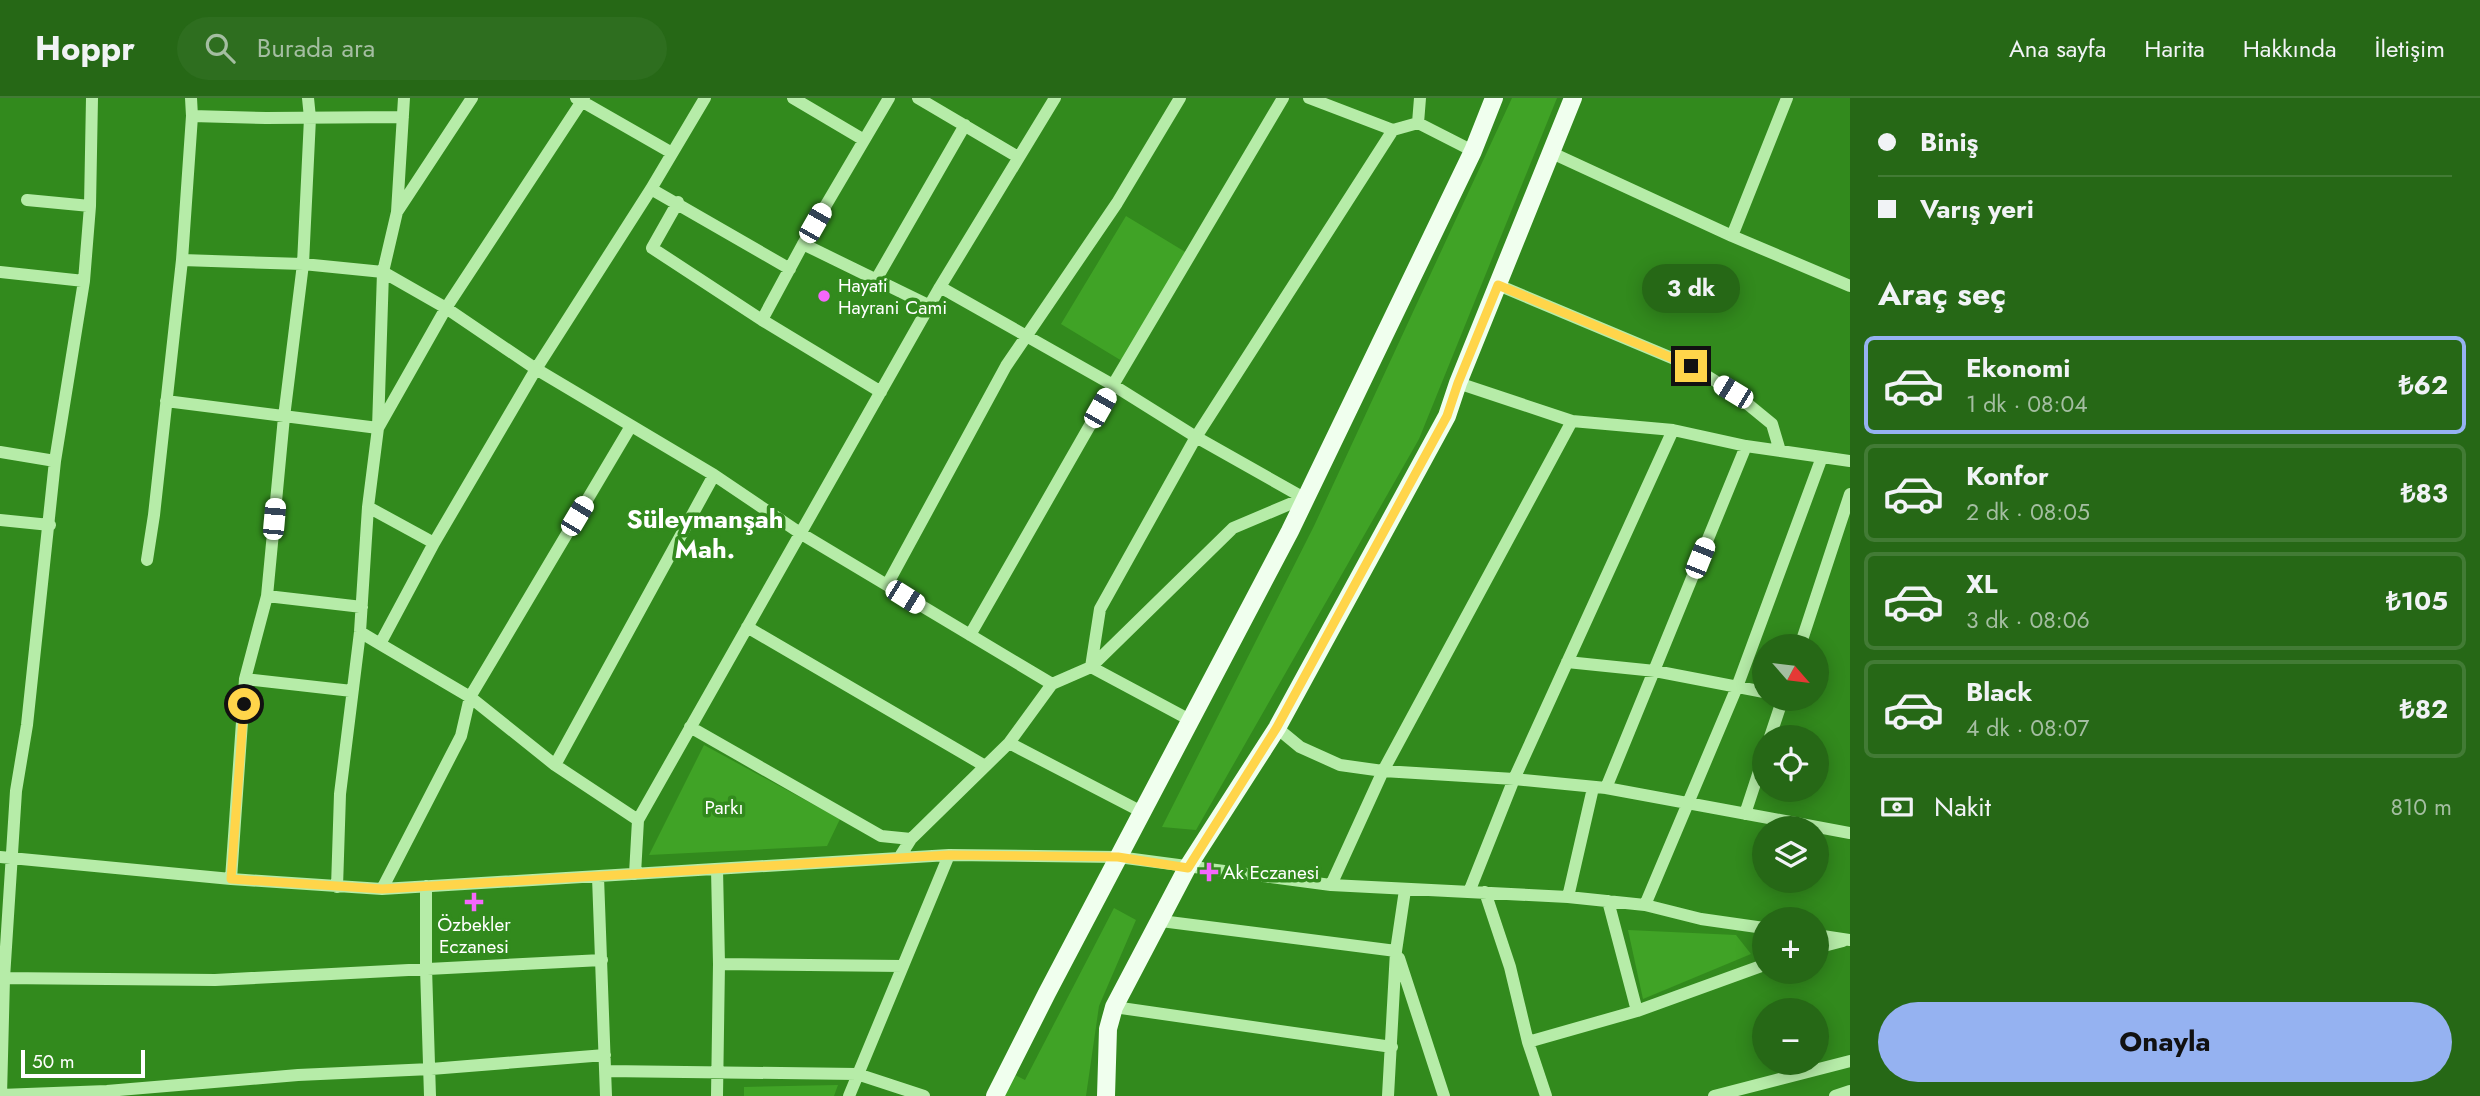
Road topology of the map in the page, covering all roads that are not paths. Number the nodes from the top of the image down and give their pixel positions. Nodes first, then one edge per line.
1 (92, 98) edge
2 (191, 98) edge
3 (308, 98) edge
4 (404, 98) edge
5 (472, 98) edge
6 (705, 98) edge
7 (793, 98) edge
8 (889, 98) edge
9 (918, 98) edge
10 (1055, 98) edge
11 (1180, 98) edge
12 (1283, 98) edge
13 (1309, 98) edge
14 (1420, 98) edge
15 (1494, 98) edge
16 (1573, 98) edge
17 (1787, 98) edge
18 (581, 99) edge
19 (192, 116) junction
20 (403, 117) junction
21 (310, 118) junction
22 (1418, 122) junction
23 (965, 125) junction
24 (1393, 130) junction
25 (864, 140) junction
26 (1473, 151) junction
27 (671, 153) junction
28 (1552, 153) junction
29 (1018, 157) junction
30 (651, 189) junction
31 (27, 200) dead end
32 (678, 202) junction
33 (90, 206) junction
34 (397, 212) junction
35 (1732, 236) junction
36 (803, 244) junction
37 (182, 260) junction
38 (303, 264) junction
39 (790, 269) junction
40 (0, 272) edge
41 (383, 272) junction
42 (877, 278) junction
43 (85, 281) junction
44 (1498, 285) junction
45 (1850, 286) edge
46 (940, 287) junction
47 (930, 306) junction
48 (446, 308) junction
49 (761, 320) junction
50 (1026, 337) junction
51 (537, 369) junction
52 (1458, 383) junction
53 (1113, 385) junction
54 (881, 392) junction
55 (166, 401) junction
56 (284, 417) junction
57 (1572, 421) junction
58 (631, 426) junction
59 (378, 428) junction
60 (1673, 430) junction
61 (1196, 438) junction
62 (1746, 446) junction
63 (1780, 451) junction
64 (0, 452) edge
65 (1822, 457) junction
66 (55, 461) junction
67 (1850, 461) edge
68 (713, 475) junction
69 (1850, 494) edge
70 (1304, 498) junction
71 (368, 506) junction
72 (0, 520) edge
73 (50, 525) junction
74 (800, 533) junction
75 (434, 543) junction
76 (147, 560) dead end
77 (887, 585) junction
78 (267, 596) junction
79 (362, 607) junction
80 (747, 627) junction
81 (360, 632) junction
82 (1804, 634) edge
83 (970, 635) junction
84 (380, 644) junction
85 (1567, 662) junction
86 (1091, 667) junction
87 (1655, 671) junction
88 (245, 679) junction
89 (1052, 684) junction
90 (1737, 687) junction
91 (1752, 690) edge
92 (352, 691) junction
93 (470, 697) junction
94 (1190, 720) junction
95 (690, 727) junction
96 (1277, 727) junction
97 (1009, 743) junction
98 (555, 765) junction
99 (985, 766) junction
100 (1383, 771) junction
101 (1514, 779) junction
102 (1599, 788) junction
103 (1752, 793) edge
104 (1687, 803) junction
105 (1142, 812) junction
106 (1745, 814) junction
107 (638, 820) junction
108 (1849, 831) edge
109 (911, 839) junction
110 (949, 855) junction
111 (5, 857) edge
112 (1118, 857) junction
113 (899, 858) junction
114 (1188, 868) junction
115 (717, 869) junction
116 (635, 874) junction
117 (598, 877) junction
118 (231, 879) junction
119 (426, 886) junction
120 (1331, 886) junction
121 (337, 887) junction
122 (382, 889) junction
123 (1405, 890) junction
124 (1469, 892) junction
125 (1485, 892) junction
126 (1568, 897) junction
127 (1608, 901) junction
128 (1645, 905) junction
129 (1161, 921) junction
130 (1752, 926) edge
131 (1829, 937) edge
132 (1849, 940) edge
133 (1829, 945) edge
134 (1396, 951) junction
135 (602, 960) junction
136 (719, 964) junction
137 (903, 966) junction
138 (426, 968) junction
139 (1752, 969) edge
140 (2, 978) edge
141 (1114, 1007) junction
142 (1637, 1010) junction
143 (1528, 1042) junction
144 (1392, 1047) junction
145 (606, 1055) junction
146 (1850, 1061) edge
147 (430, 1069) junction
148 (606, 1071) junction
149 (717, 1072) junction
150 (857, 1074) junction
151 (1850, 1091) edge
152 (0, 1095) edge
153 (430, 1096) edge
154 (606, 1096) edge
155 (717, 1096) edge
156 (849, 1096) edge
157 (924, 1096) edge
158 (995, 1096) edge
159 (1106, 1096) edge
160 (1388, 1096) edge
161 (1444, 1096) edge
162 (1546, 1096) edge
163 (1714, 1096) edge
164 (1835, 1096) edge

1 - 33 street
2 - 19 street
3 - 21 street
4 - 20 street
5 - 34 street
6 - 27 street
7 - 25 street
8 - 25 street
9 - 23 street
10 - 29 street
11 - 50 street
12 - 53 street
13 - 24 street
14 - 22 street
15 - 26 main road
16 - 28 main road
17 - 35 street
18 - 27 street
18 - 48 street
19 - 21 street
19 - 37 street
20 - 21 street
20 - 34 street
21 - 38 street
22 - 24 street
22 - 26 street
23 - 29 street
23 - 42 street
24 - 61 street
25 - 36 street
26 - 70 main road
27 - 30 street
28 - 35 street
28 - 44 main road
29 - 46 street
30 - 32 street
30 - 51 street
31 - 33 street
32 - 39 street
32 - 49 street
33 - 43 street
34 - 41 street
35 - 45 street
36 - 39 street
36 - 42 street
37 - 38 street
37 - 55 street
38 - 41 street
38 - 56 street
39 - 49 street
40 - 43 street
41 - 48 street
41 - 59 street
42 - 47 street
43 - 66 street
44 - 52 main road
44 - 63 street
46 - 47 street
46 - 50 street
47 - 54 street
48 - 51 street
48 - 59 street
49 - 54 street
50 - 53 street
50 - 77 street
51 - 58 street
51 - 75 street
52 - 57 street
52 - 96 main road
53 - 61 street
53 - 83 street
54 - 74 street
55 - 56 street
55 - 76 street
56 - 59 street
56 - 78 street
57 - 60 street
57 - 100 street
58 - 68 street
58 - 93 street
59 - 71 street
60 - 62 street
60 - 85 street
61 - 70 street
61 - 86 street
62 - 63 street
62 - 87 street
63 - 65 street
64 - 66 street
65 - 67 street
65 - 90 street
66 - 73 street
68 - 74 street
68 - 98 street
69 - 82 street
70 - 86 street
70 - 94 main road
71 - 75 street
71 - 79 street
72 - 73 street
73 - 111 street
74 - 77 street
74 - 80 street
75 - 84 street
77 - 83 street
78 - 79 street
78 - 88 street
79 - 81 street
80 - 95 street
80 - 99 street
81 - 84 street
81 - 92 street
83 - 89 street
84 - 93 street
85 - 87 street
85 - 101 street
86 - 89 street
86 - 94 street
87 - 90 street
87 - 102 street
88 - 92 street
88 - 118 street
89 - 97 street
90 - 91 street
90 - 104 street
92 - 121 street
93 - 98 street
93 - 122 street
94 - 105 main road
95 - 107 street
95 - 109 street
96 - 100 street
96 - 114 main road
97 - 99 street
97 - 105 street
98 - 107 street
99 - 109 street
100 - 101 street
100 - 120 street
101 - 102 street
101 - 124 street
102 - 104 street
102 - 126 street
103 - 106 street
104 - 106 street
104 - 128 street
105 - 112 main road
106 - 108 street
107 - 116 street
109 - 113 street
110 - 112 street
110 - 113 street
110 - 137 street
111 - 118 street
111 - 140 street
112 - 114 street
112 - 158 main road
113 - 115 street
114 - 120 street
114 - 129 main road
115 - 116 street
115 - 136 street
116 - 117 street
117 - 119 street
117 - 135 street
118 - 121 street
119 - 122 street
119 - 138 street
120 - 123 street
121 - 122 street
123 - 124 street
123 - 134 street
124 - 125 street
125 - 126 street
125 - 143 street
126 - 127 street
127 - 128 street
127 - 142 street
128 - 130 street
129 - 134 street
129 - 141 main road
131 - 132 street
132 - 133 street
134 - 144 street
134 - 161 street
135 - 138 street
135 - 145 street
136 - 137 street
136 - 149 street
137 - 150 street
138 - 140 street
138 - 147 street
139 - 142 street
140 - 152 street
141 - 144 street
141 - 159 main road
142 - 143 street
143 - 162 street
144 - 160 street
145 - 147 street
145 - 148 street
146 - 163 street
147 - 152 street
147 - 153 street
148 - 149 street
148 - 154 street
149 - 150 street
149 - 155 street
150 - 156 street
150 - 157 street
151 - 164 street

